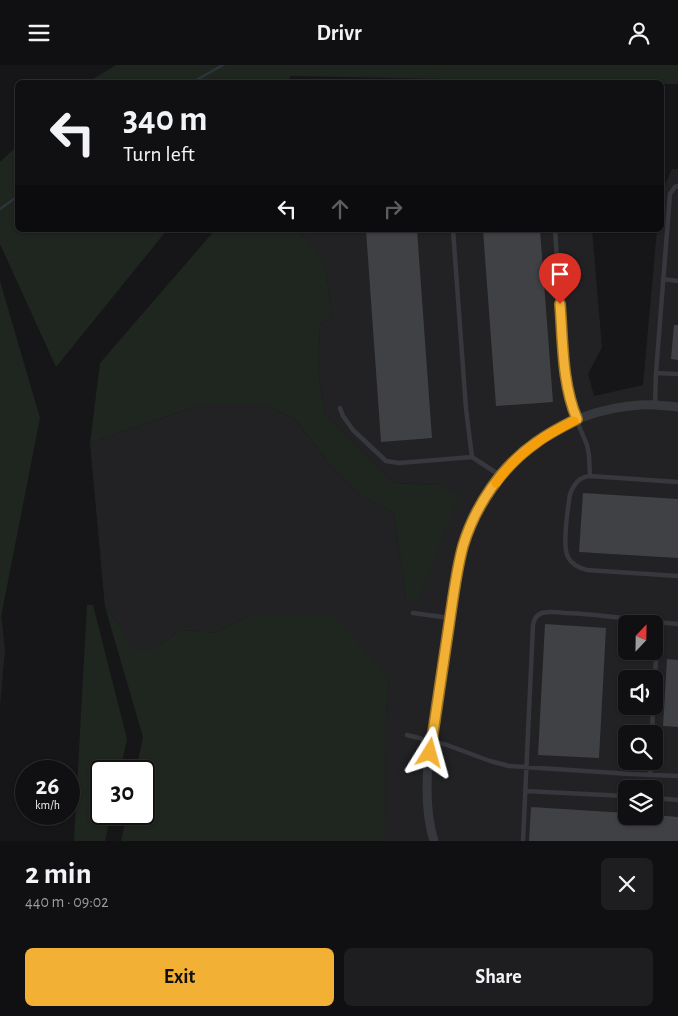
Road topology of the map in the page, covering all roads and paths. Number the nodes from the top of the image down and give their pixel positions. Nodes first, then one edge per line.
1 (678, 186) edge
2 (453, 232) edge
3 (555, 232) edge
4 (663, 279) junction
5 (678, 281) edge
6 (656, 373) junction
7 (678, 375) edge
8 (655, 405) junction
9 (678, 407) edge
10 (340, 408) dead end
11 (577, 419) junction
12 (472, 457) junction
13 (501, 476) junction
14 (590, 476) junction
15 (678, 482) edge
16 (678, 576) edge
17 (413, 613) dead end
18 (618, 617) edge
19 (450, 619) junction
20 (663, 622) edge
21 (678, 624) edge
22 (406, 735) dead end
23 (432, 741) junction
24 (526, 768) junction
25 (650, 770) edge
26 (650, 775) junction
27 (678, 776) edge
28 (525, 791) junction
29 (618, 797) edge
30 (663, 799) edge
31 (678, 800) edge
32 (434, 841) edge
33 (523, 841) edge

1 - 4 lane
2 - 12 lane
3 - 11 lane
4 - 5 lane
4 - 6 lane
6 - 7 lane
6 - 8 lane
8 - 9 street
8 - 11 street
10 - 12 lane
11 - 13 street
11 - 14 lane
12 - 13 lane
13 - 19 street
14 - 15 lane
14 - 16 lane
17 - 19 lane
18 - 24 lane
19 - 23 street
20 - 21 lane
22 - 23 lane
23 - 24 lane
23 - 32 street
24 - 26 lane
24 - 28 lane
25 - 26 lane
26 - 27 lane
28 - 29 lane
28 - 33 lane
30 - 31 lane

